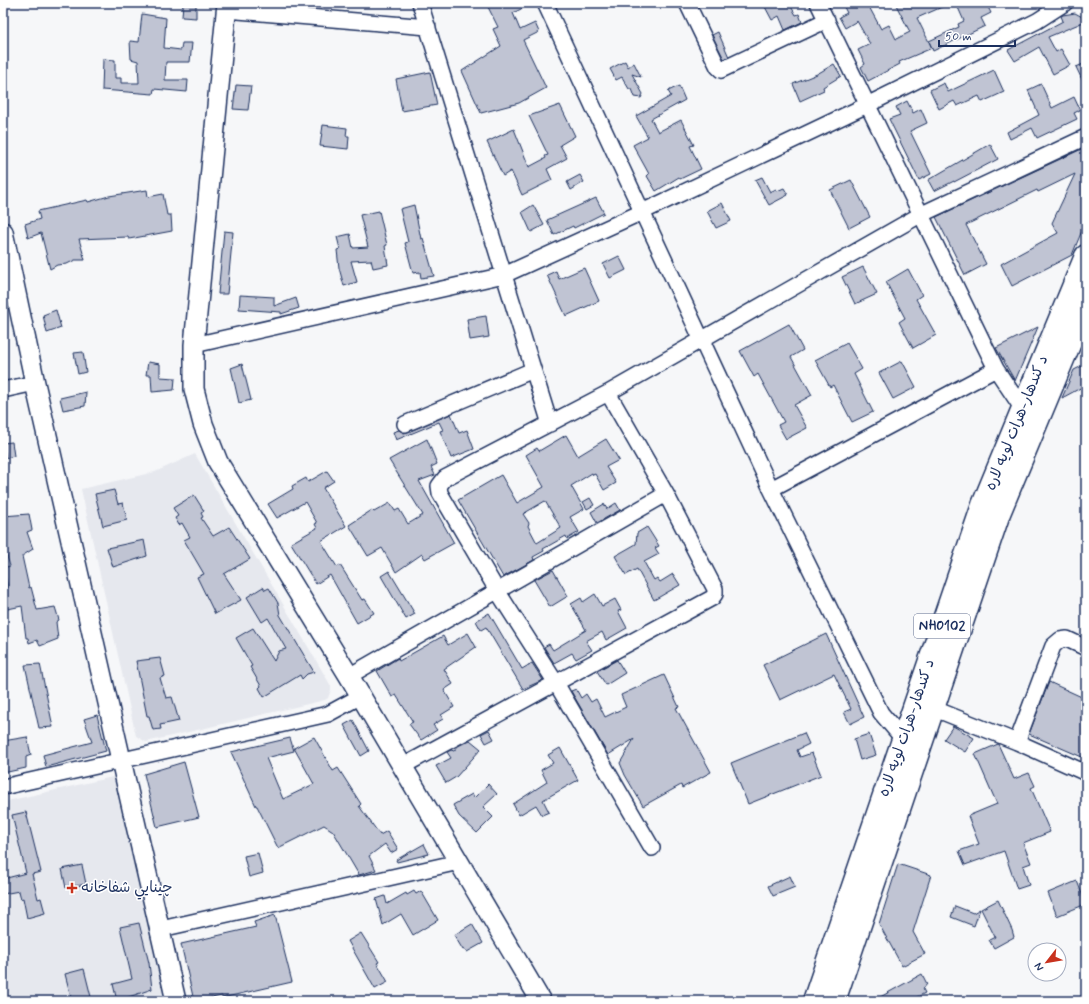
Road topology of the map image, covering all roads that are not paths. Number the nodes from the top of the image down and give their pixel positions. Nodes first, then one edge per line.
1 (420, 3) edge
2 (545, 3) edge
3 (687, 3) edge
4 (818, 3) edge
5 (1065, 3) edge
6 (226, 7) edge
7 (827, 20) junction
8 (428, 27) junction
9 (867, 105) junction
10 (1086, 137) edge
11 (642, 212) junction
12 (920, 215) junction
13 (3, 232) edge
14 (1086, 256) edge
15 (504, 275) junction
16 (1086, 304) edge
17 (701, 339) junction
18 (194, 346) junction
19 (996, 369) junction
20 (533, 370) junction
21 (36, 383) junction
22 (3, 390) edge
23 (608, 393) junction
24 (1030, 413) junction
25 (405, 424) dead end
26 (550, 424) junction
27 (771, 490) junction
28 (666, 494) junction
29 (498, 592) junction
30 (1086, 648) edge
31 (349, 676) junction
32 (556, 683) junction
33 (361, 696) junction
34 (924, 705) junction
35 (1017, 742) junction
36 (911, 744) junction
37 (123, 760) junction
38 (403, 766) junction
39 (1086, 773) edge
40 (3, 787) edge
41 (652, 848) dead end
42 (459, 862) junction
43 (161, 929) junction
44 (176, 1001) edge
45 (541, 1001) edge
46 (814, 1001) edge
47 (834, 1001) edge

1 - 8 street
2 - 11 street
3 - 7 street
4 - 7 street
5 - 9 street
6 - 8 street
6 - 18 main road
7 - 9 street
8 - 15 street
9 - 11 street
9 - 12 street
10 - 12 street
11 - 15 street
11 - 17 street
12 - 17 street
12 - 19 street
13 - 21 main road
14 - 24 highway, د کندهار-هرات لويه لاره / NH0102
15 - 18 street
15 - 20 street
16 - 24 highway, د کندهار-هرات لويه لاره / NH0102
17 - 23 street
17 - 27 street
18 - 31 main road
19 - 24 street
19 - 27 street
20 - 25 street
20 - 26 street
21 - 22 street
21 - 37 main road
23 - 26 street
23 - 28 street
24 - 34 highway, د کندهار-هرات لويه لاره / NH0102
26 - 29 street
27 - 36 street
28 - 29 street
28 - 32 street
29 - 31 street
29 - 32 street
30 - 35 street
31 - 33 main road
32 - 38 street
32 - 41 street
33 - 37 street
33 - 38 main road
34 - 35 street
34 - 36 highway, د کندهار-هرات لويه لاره / NH0102
35 - 39 street
36 - 46 highway, د کندهار-هرات لويه لاره / NH0102
36 - 47 highway, د کندهار-هرات لويه لاره / NH0102
37 - 40 street
37 - 43 main road
38 - 42 main road
42 - 43 street
42 - 45 main road
43 - 44 main road

